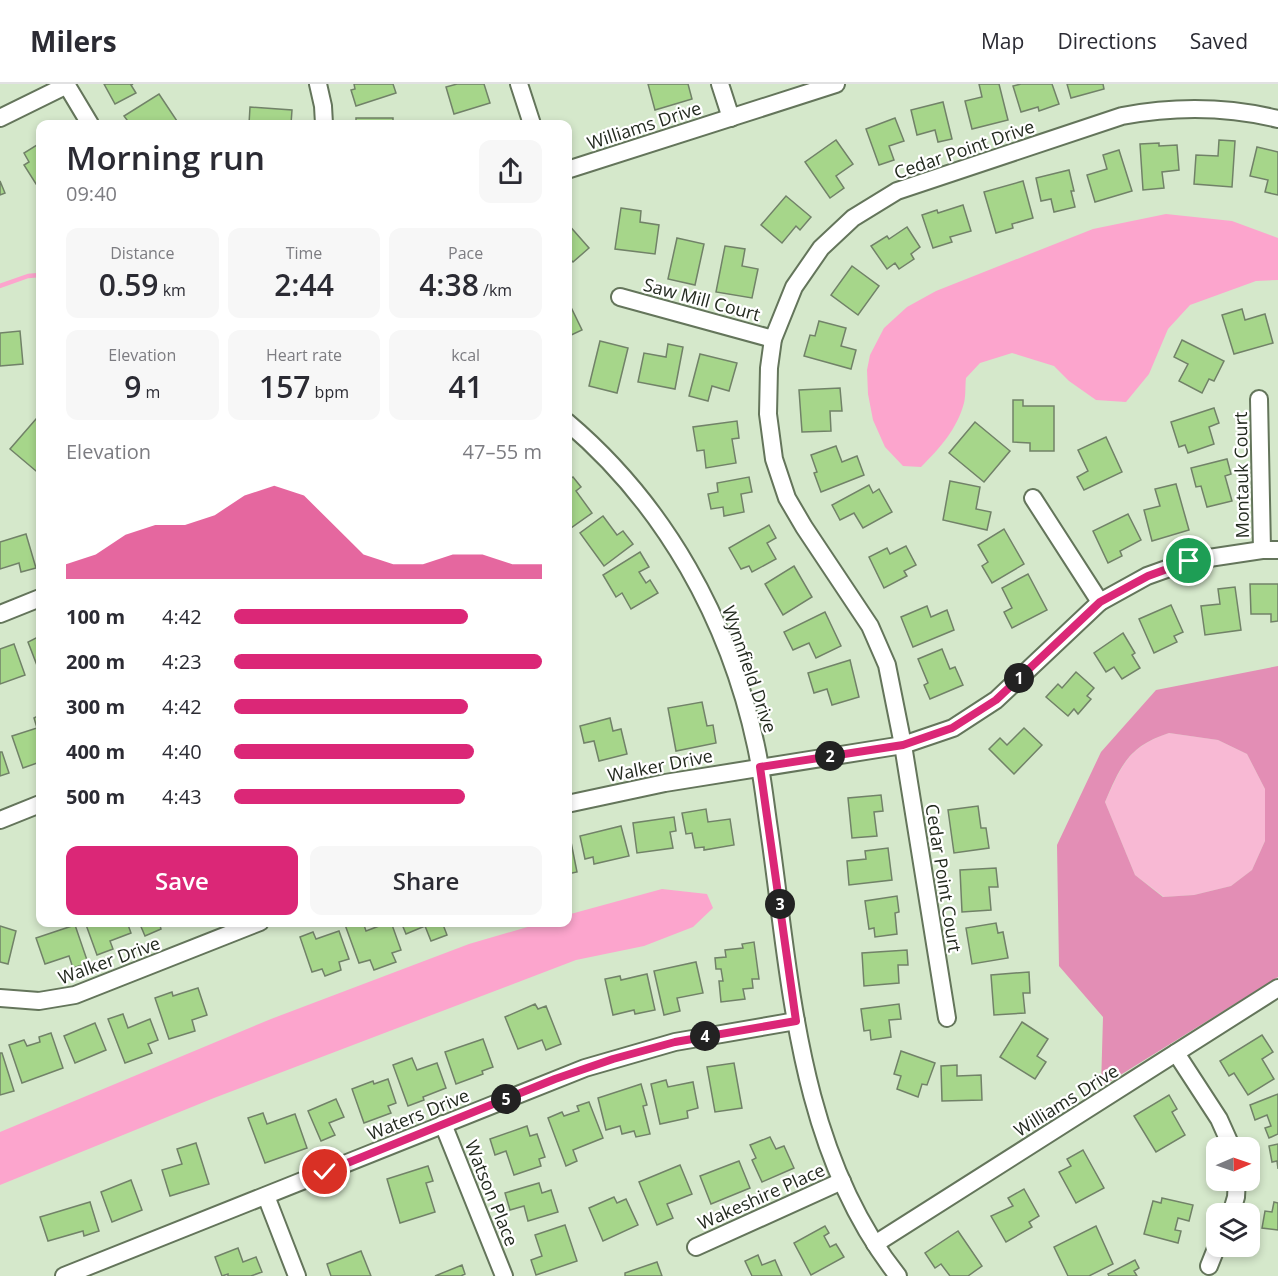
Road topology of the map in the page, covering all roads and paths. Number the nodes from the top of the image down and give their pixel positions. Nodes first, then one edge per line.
1 (318, 84) edge
2 (519, 84) edge
3 (720, 84) edge
4 (836, 84) edge
5 (67, 85) edge
6 (0, 118) edge
7 (730, 118) junction
8 (1278, 118) edge
9 (88, 120) edge
10 (324, 120) edge
11 (531, 120) edge
12 (572, 168) edge
13 (620, 297) dead end
14 (773, 339) junction
15 (1259, 399) dead end
16 (572, 427) edge
17 (1034, 498) dead end
18 (1270, 550) edge
19 (36, 600) edge
20 (1100, 602) junction
21 (0, 614) edge
22 (903, 745) junction
23 (760, 767) junction
24 (572, 800) edge
25 (36, 806) edge
26 (0, 820) edge
27 (247, 927) edge
28 (1278, 988) edge
29 (0, 998) edge
30 (947, 1018) dead end
31 (796, 1021) junction
32 (1176, 1053) junction
33 (443, 1124) junction
34 (1227, 1137) edge
35 (842, 1181) junction
36 (266, 1196) junction
37 (875, 1244) junction
38 (696, 1247) dead end
39 (1213, 1257) edge
40 (1209, 1266) dead end
41 (88, 1271) edge
42 (64, 1276) edge
43 (297, 1276) edge
44 (504, 1276) edge
45 (898, 1276) edge

1 - 10 street
2 - 11 street
3 - 7 street
4 - 7 street, Williams Drive
5 - 6 street
5 - 9 street
7 - 12 street, Williams Drive
8 - 14 street, Cedar Point Drive
13 - 14 street, Saw Mill Court
14 - 22 street, Cedar Point Drive
15 - 18 street, Montauk Court
16 - 23 street, Wynnfield Drive
17 - 20 street
18 - 20 street, Walker Drive
19 - 21 street
20 - 22 street, Walker Drive
22 - 23 street, Walker Drive
22 - 30 street, Cedar Point Court
23 - 24 street, Walker Drive
23 - 31 street, Wynnfield Drive
25 - 26 street
27 - 29 street, Walker Drive
28 - 32 street, Williams Drive
31 - 33 street, Waters Drive
31 - 35 street, Wynnfield Drive
32 - 34 street
32 - 37 street, Williams Drive
33 - 36 street, Waters Drive
33 - 44 street, Watson Place
35 - 37 street, Wynnfield Drive
35 - 38 street, Wakeshire Place
36 - 41 street, Waters Drive
36 - 43 street
37 - 45 street, Wynnfield Drive
39 - 40 street
41 - 42 street, Waters Drive

